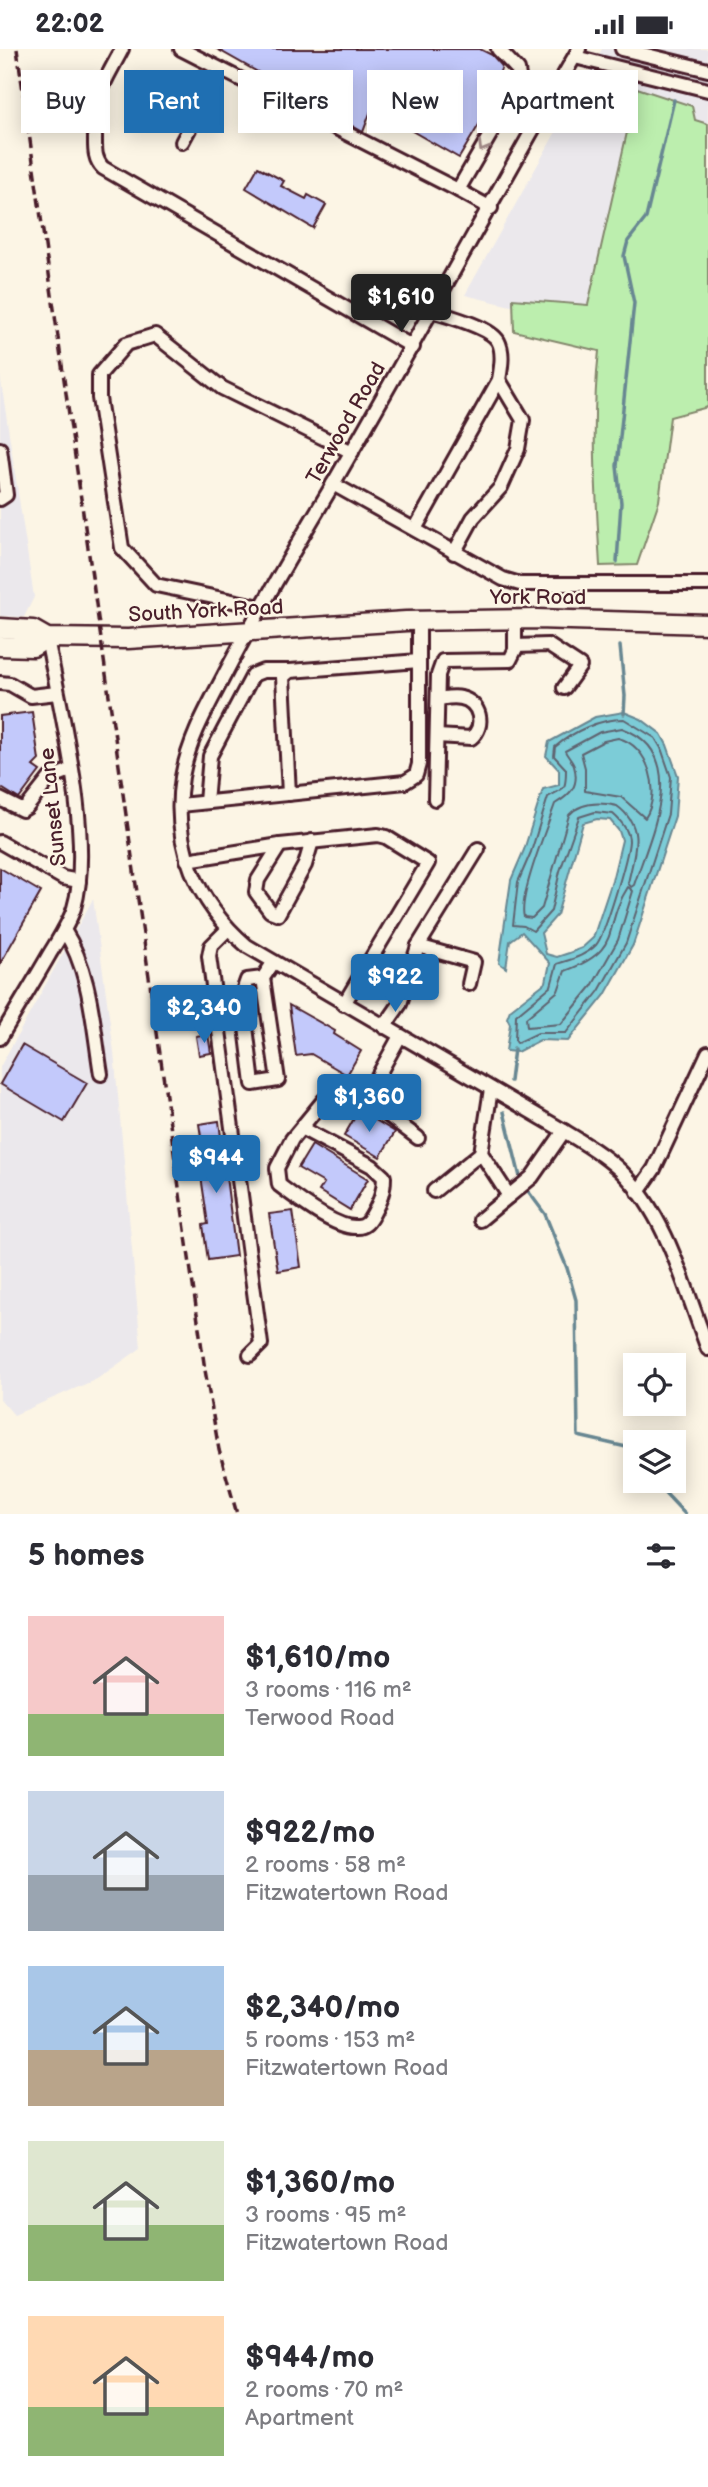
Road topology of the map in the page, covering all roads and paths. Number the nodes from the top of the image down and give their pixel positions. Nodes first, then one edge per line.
1 (121, 49) edge
2 (181, 49) edge
3 (497, 49) edge
4 (622, 49) edge
5 (577, 53) edge
6 (204, 54) edge
7 (708, 70) edge
8 (708, 90) edge
9 (187, 133) edge
10 (182, 142) dead end
11 (458, 190) junction
12 (491, 208) junction
13 (432, 310) junction
14 (413, 347) junction
15 (499, 380) junction
16 (0, 449) edge
17 (352, 452) junction
18 (333, 484) junction
19 (0, 499) edge
20 (415, 529) junction
21 (454, 553) junction
22 (708, 584) edge
23 (261, 607) junction
24 (515, 619) junction
25 (419, 621) junction
26 (367, 624) joint
27 (708, 624) edge
28 (0, 628) edge
29 (247, 632) junction
30 (47, 638) junction
31 (0, 646) edge
32 (516, 646) junction
33 (419, 661) junction
34 (290, 671) junction
35 (0, 683) edge
36 (564, 688) dead end
37 (57, 694) junction
38 (438, 699) junction
39 (437, 736) junction
40 (71, 771) junction
41 (289, 794) junction
42 (0, 799) edge
43 (435, 799) dead end
44 (206, 802) junction
45 (180, 805) junction
46 (312, 841) junction
47 (0, 842) edge
48 (280, 845) junction
49 (478, 849) dead end
50 (187, 860) junction
51 (79, 881) junction
52 (228, 929) junction
53 (64, 930) junction
54 (418, 946) junction
55 (273, 963) junction
56 (263, 978) junction
57 (469, 984) dead end
58 (344, 1004) junction
59 (5, 1020) edge
60 (384, 1027) junction
61 (400, 1036) junction
62 (0, 1038) edge
63 (708, 1053) edge
64 (101, 1074) dead end
65 (491, 1089) junction
66 (360, 1094) junction
67 (301, 1128) junction
68 (564, 1131) junction
69 (418, 1139) dead end
70 (481, 1153) junction
71 (434, 1191) dead end
72 (638, 1192) junction
73 (512, 1195) junction
74 (480, 1220) dead end
75 (704, 1326) edge
76 (708, 1349) edge
77 (250, 1355) dead end

1 - 14 street
2 - 6 street
3 -> 11 street
4 - 7 street
5 - 8 street
5 - 12 street, Terwood Road
6 - 11 street
9 - 10 street
11 - 12 street
12 - 13 street, Terwood Road
13 - 14 street, Terwood Road
13 - 15 street
14 - 17 street, Terwood Road
15 - 20 street
15 - 21 street
16 - 19 street
17 - 18 street, Terwood Road
17 - 23 street
18 - 20 street
18 - 23 street, Terwood Road
20 - 21 street
21 - 22 street
23 - 29 street, Terwood Road
24 - 25 highway, York Road
24 - 27 highway, York Road
24 - 32 street
25 - 26 highway, York Road
25 - 33 street
26 - 29 highway, South York Road
28 - 30 highway, South York Road
29 - 30 highway, South York Road
29 - 45 street, Terwood Road
30 - 31 highway, South York Road
30 - 37 street, Sunset Lane
32 - 36 street
32 - 38 street
33 - 34 street
33 - 41 street
34 - 41 street
34 - 44 street
35 - 37 street
37 - 40 street, Sunset Lane
38 - 39 street
38 - 39 street
39 - 43 street
40 - 42 street
40 - 51 street, Sunset Lane
41 - 44 street
44 - 45 street
45 - 50 street, Terwood Road
46 - 48 street
46 - 48 street
46 - 58 street
47 - 51 street
48 - 50 street
49 - 54 street
50 - 52 street, Terwood Road
51 - 53 street, Sunset Lane
52 - 55 street, Terwood Road
52 - 77 street
53 - 59 street, Sunset Lane
53 - 64 street
54 - 57 street
54 - 60 street
55 - 56 street
55 - 58 street, Terwood Road
56 - 56 street
58 - 60 street, Terwood Road
59 - 62 street, Sunset Lane
60 - 61 street, Terwood Road
61 - 65 street, Terwood Road
61 - 66 street
63 - 72 street
65 - 68 street, Terwood Road
65 - 70 street
66 - 67 street
66 - 69 street
67 - 67 street
68 - 72 street, Terwood Road
68 - 73 street
70 - 71 street
70 - 73 street
72 - 75 street, Terwood Road
73 - 74 street
75 - 76 street, Terwood Road

